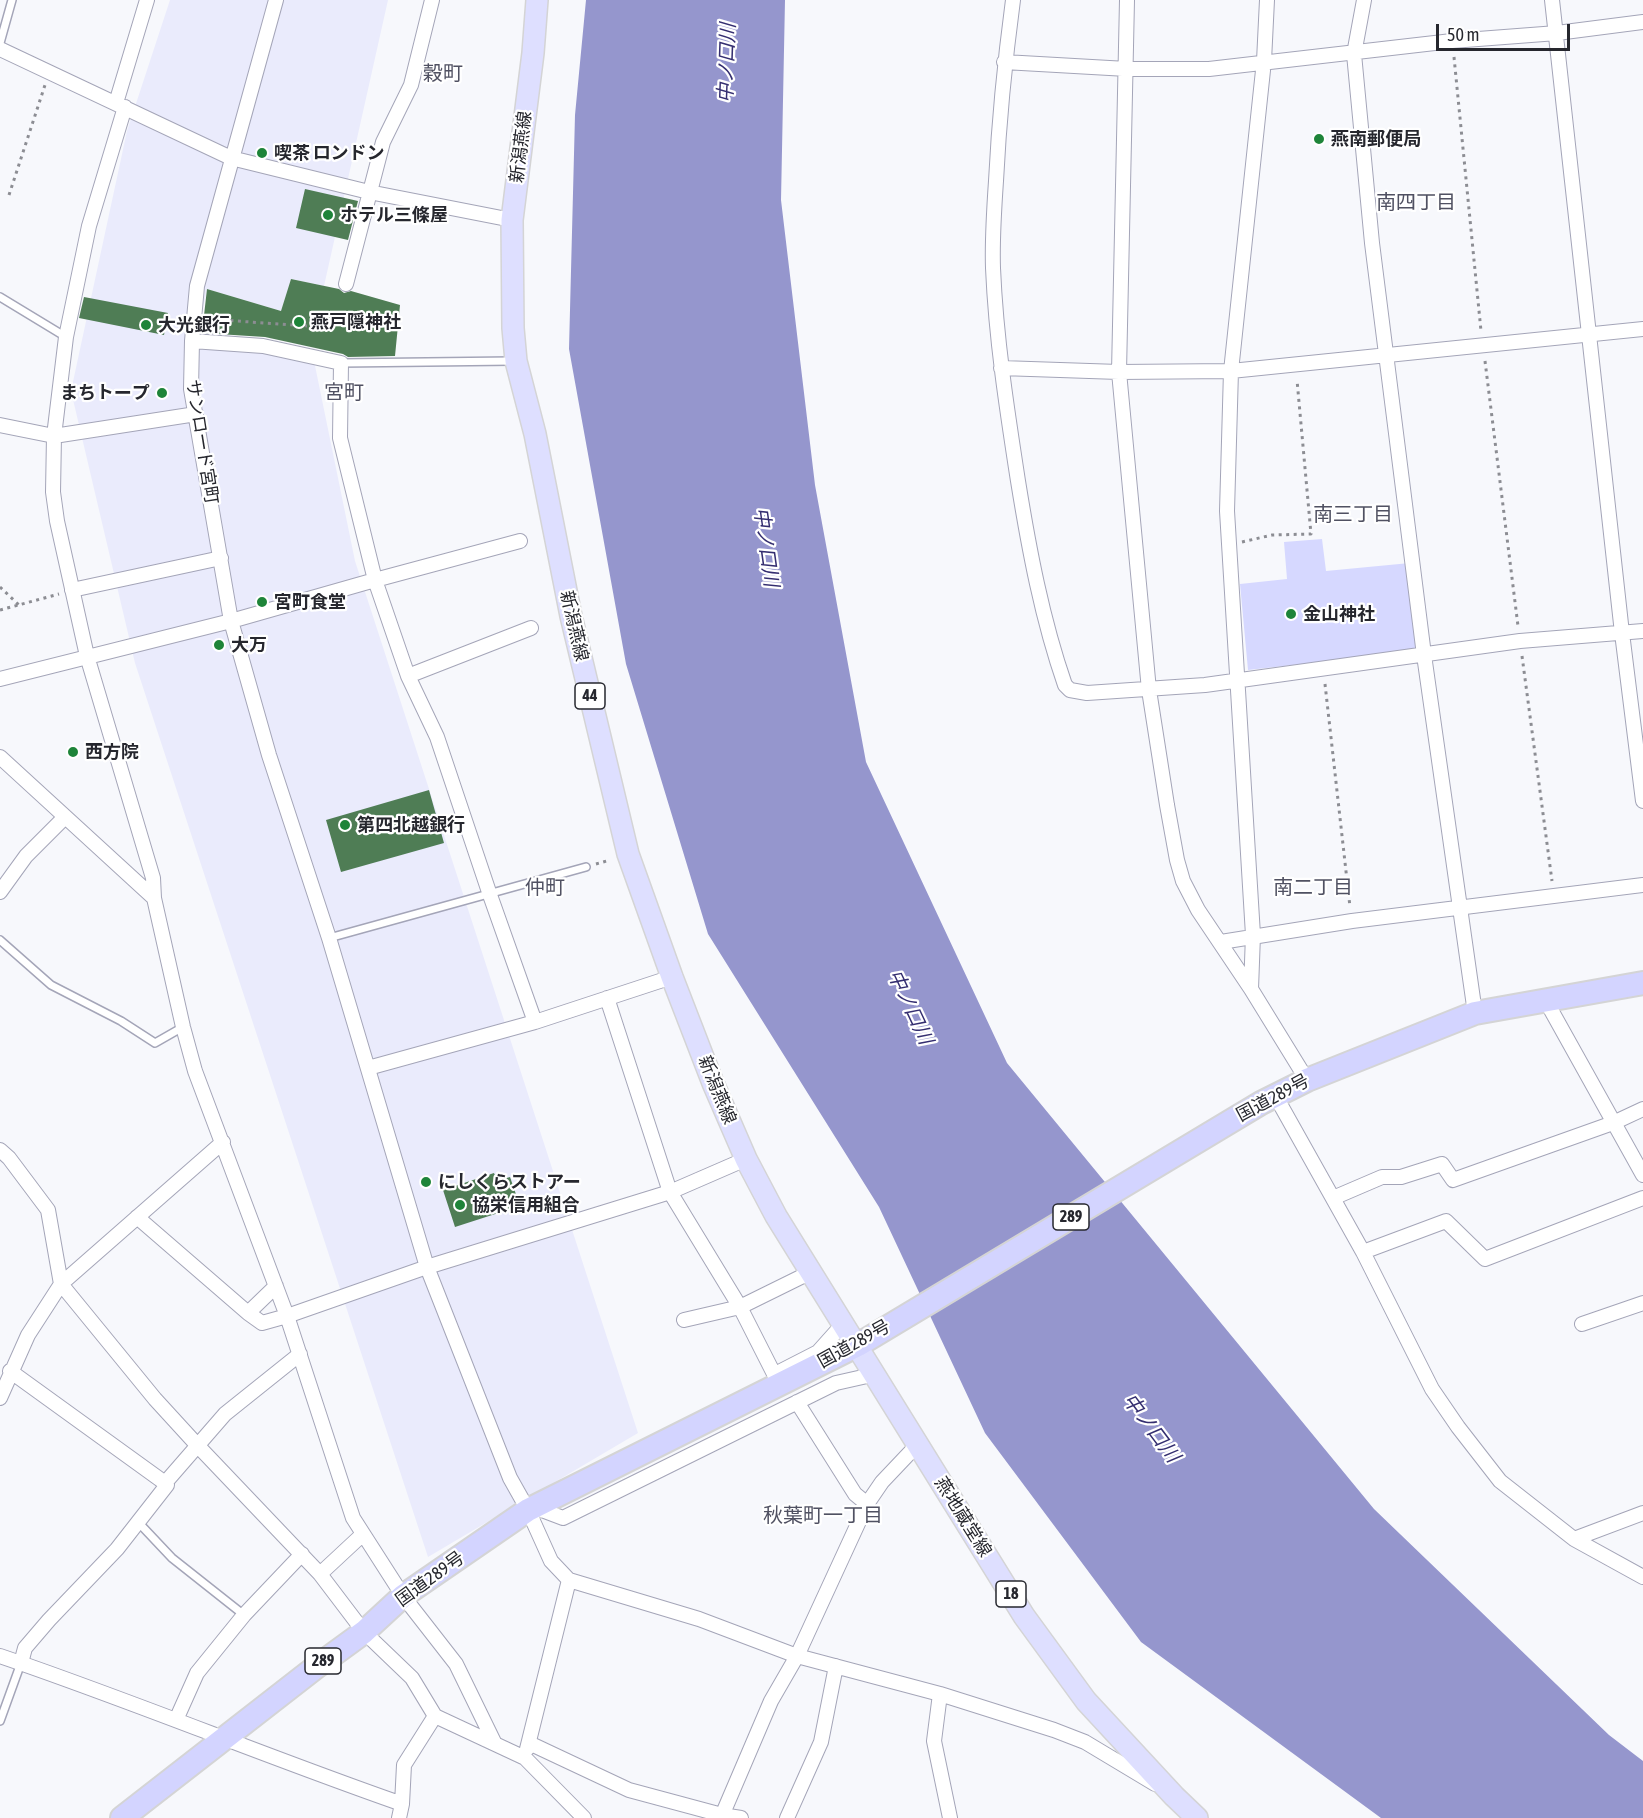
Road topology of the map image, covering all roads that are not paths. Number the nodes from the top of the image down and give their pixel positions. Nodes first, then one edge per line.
1 (12, 0) edge
2 (147, 0) edge
3 (276, 0) edge
4 (432, 0) edge
5 (537, 0) edge
6 (1013, 0) edge
7 (1127, 0) edge
8 (1267, 0) edge
9 (1364, 0) edge
10 (1552, 0) edge
11 (1643, 22) edge
12 (1557, 33) junction
13 (0, 43) edge
14 (0, 49) edge
15 (1354, 54) junction
16 (1004, 62) junction
17 (1264, 62) junction
18 (1127, 69) junction
19 (121, 105) junction
20 (231, 158) junction
21 (369, 192) junction
22 (512, 220) junction
23 (346, 284) dead end
24 (0, 297) edge
25 (1643, 328) edge
26 (1588, 334) junction
27 (66, 337) junction
28 (192, 341) junction
29 (1386, 354) junction
30 (516, 361) junction
31 (341, 363) junction
32 (1001, 368) junction
33 (1231, 371) junction
34 (1119, 372) junction
35 (196, 414) junction
36 (0, 425) edge
37 (54, 436) junction
38 (520, 541) dead end
39 (221, 558) junction
40 (375, 579) junction
41 (72, 590) junction
42 (231, 621) junction
43 (531, 628) dead end
44 (1643, 631) edge
45 (1622, 633) junction
46 (1424, 655) junction
47 (87, 656) junction
48 (408, 676) junction
49 (0, 679) edge
50 (1236, 681) junction
51 (1149, 690) junction
52 (0, 757) edge
53 (1643, 801) edge
54 (65, 817) junction
55 (586, 867) road end
56 (1643, 885) edge
57 (0, 892) edge
58 (490, 895) junction
59 (154, 898) junction
60 (1460, 907) junction
61 (1253, 935) junction
62 (329, 938) junction
63 (0, 940) edge
64 (1221, 942) junction
65 (672, 977) junction
66 (1643, 983) edge
67 (1251, 989) junction
68 (607, 998) junction
69 (1546, 1001) junction
70 (1475, 1013) junction
71 (535, 1022) junction
72 (183, 1027) junction
73 (368, 1068) junction
74 (1307, 1080) junction
75 (1268, 1099) junction
76 (1643, 1109) edge
77 (1613, 1123) junction
78 (223, 1142) junction
79 (3, 1157) edge
80 (746, 1159) junction
81 (1643, 1175) edge
82 (670, 1192) junction
83 (1333, 1198) junction
84 (1643, 1198) edge
85 (137, 1217) junction
86 (1363, 1252) junction
87 (427, 1267) junction
88 (811, 1272) junction
89 (61, 1284) junction
90 (276, 1286) junction
91 (1643, 1303) edge
92 (740, 1307) junction
93 (248, 1313) junction
94 (287, 1316) junction
95 (684, 1320) dead end
96 (843, 1324) junction
97 (1582, 1324) dead end
98 (858, 1345) junction
99 (300, 1354) junction
100 (10, 1371) junction
101 (774, 1374) junction
102 (876, 1374) junction
103 (0, 1398) edge
104 (797, 1402) junction
105 (918, 1444) junction
106 (198, 1446) junction
107 (165, 1483) junction
108 (867, 1504) junction
109 (531, 1508) junction
110 (1643, 1513) edge
111 (138, 1522) junction
112 (363, 1533) junction
113 (1574, 1539) junction
114 (302, 1554) junction
115 (320, 1574) junction
116 (1643, 1577) edge
117 (569, 1580) junction
118 (403, 1596) junction
119 (244, 1615) junction
120 (364, 1632) junction
121 (0, 1656) edge
122 (797, 1656) junction
123 (21, 1664) junction
124 (836, 1666) junction
125 (940, 1694) junction
126 (435, 1716) junction
127 (176, 1720) junction
128 (0, 1721) edge
129 (226, 1738) junction
130 (529, 1743) junction
131 (495, 1744) junction
132 (525, 1758) junction
133 (1174, 1796) junction
134 (402, 1804) junction
135 (722, 1816) edge
136 (122, 1818) edge
137 (399, 1818) edge
138 (584, 1818) edge
139 (741, 1818) edge
140 (787, 1818) edge
141 (950, 1818) edge
142 (1197, 1818) edge

1 - 13 lane
2 - 19 street
3 - 20 street, サンロード宮町
4 - 21 street
5 - 22 main road, 新潟燕線 / 44
6 - 16 street
7 - 18 street
8 - 17 street
9 - 15 street
10 - 12 street
11 - 12 street
12 - 15 street
12 - 26 street
14 - 19 street
15 - 17 street
15 - 29 street
16 - 18 street
16 - 32 street
17 - 18 street
17 - 33 street
18 - 34 street
19 - 20 street
19 - 27 street
20 - 21 street
20 - 28 street, サンロード宮町
21 - 22 street
21 - 23 street
22 - 30 main road, 新潟燕線 / 44
24 - 27 lane
25 - 26 street
26 - 29 street
26 - 45 street
27 - 37 street
28 - 31 street
28 - 35 street, サンロード宮町
29 - 33 street
29 - 46 street
30 - 31 lane
30 - 65 main road, 新潟燕線 / 44
31 - 40 street
32 - 34 street
32 - 51 street
33 - 34 street
33 - 50 street
34 - 51 street
35 - 37 street
35 - 39 street, サンロード宮町
36 - 37 street
37 - 41 street
38 - 40 street
39 - 41 street
39 - 42 street, サンロード宮町
40 - 42 street
40 - 48 street
41 - 47 street
42 - 47 street
42 - 62 street, サンロード宮町
43 - 48 street
44 - 45 street
45 - 46 street
45 - 53 street
46 - 50 street
46 - 60 street
47 - 49 street
47 - 59 street
48 - 58 street
50 - 51 street
50 - 61 street
51 - 64 street
52 - 54 street
54 - 57 street
54 - 59 street
55 - 58 lane
56 - 60 street
58 - 62 lane
58 - 71 street
59 - 72 street
60 - 61 street
60 - 70 street
61 - 64 street
61 - 67 street
62 - 73 street, サンロード宮町
63 - 72 lane
64 - 67 street
65 - 68 street
65 - 80 main road, 新潟燕線 / 44
66 - 69 highway, 国道289号 / 289
67 - 74 street
68 - 71 street
68 - 82 street
69 - 70 highway, 国道289号 / 289
69 - 77 street
70 - 74 highway, 国道289号 / 289
71 - 73 street
72 - 78 street
73 - 87 street, サンロード宮町
74 - 75 highway, 国道289号 / 289
75 - 83 street
75 - 98 highway, 国道289号 / 289
76 - 77 street
77 - 81 street
77 - 83 street
78 - 85 street
78 - 90 street
79 - 89 street
80 - 82 street
80 - 88 main road, 新潟燕線 / 44
82 - 87 street
82 - 92 street
83 - 86 street
84 - 86 street
85 - 89 street
85 - 93 street
86 - 113 street
87 - 94 street
87 - 109 street, サンロード宮町
88 - 92 street
88 - 96 main road, 新潟燕線 / 44
89 - 100 street
89 - 106 street
90 - 93 street
90 - 94 street
91 - 97 street
92 - 95 street
92 - 101 street
93 - 94 street
94 - 99 street
96 - 98 main road, 新潟燕線 / 44
96 - 101 street
98 - 102 main road, 燕地蔵堂線 / 18
98 - 109 highway, 国道289号 / 289
99 - 106 street
99 - 112 street
100 - 103 street
100 - 107 street
101 - 109 street
102 - 104 street
102 - 105 main road, 燕地蔵堂線 / 18
104 - 108 street
104 - 109 street
105 - 108 street
105 - 133 main road, 燕地蔵堂線 / 18
106 - 107 street
106 - 114 street
107 - 111 street
108 - 122 street
109 - 117 street, サンロード宮町
109 - 118 highway, 国道289号 / 289
110 - 113 street
111 - 119 lane
111 - 123 street
112 - 115 street
112 - 118 street
113 - 116 street
114 - 115 street
114 - 119 street
115 - 120 street
117 - 122 street
117 - 130 street
118 - 120 highway, 国道289号 / 289
118 - 131 street
119 - 127 street
120 - 126 street
120 - 129 highway, 国道289号 / 289
121 - 123 street
122 - 124 street
122 - 135 street
123 - 127 street
123 - 128 lane
124 - 125 street
124 - 140 street
125 - 133 street
125 - 141 street
126 - 131 street
126 - 134 street
127 - 129 street
129 - 134 street
129 - 136 highway, 国道289号 / 289
130 - 132 street
130 - 135 street
131 - 132 street
132 - 138 street
133 - 142 main road, 燕地蔵堂線 / 18
134 - 137 street
135 - 139 street

